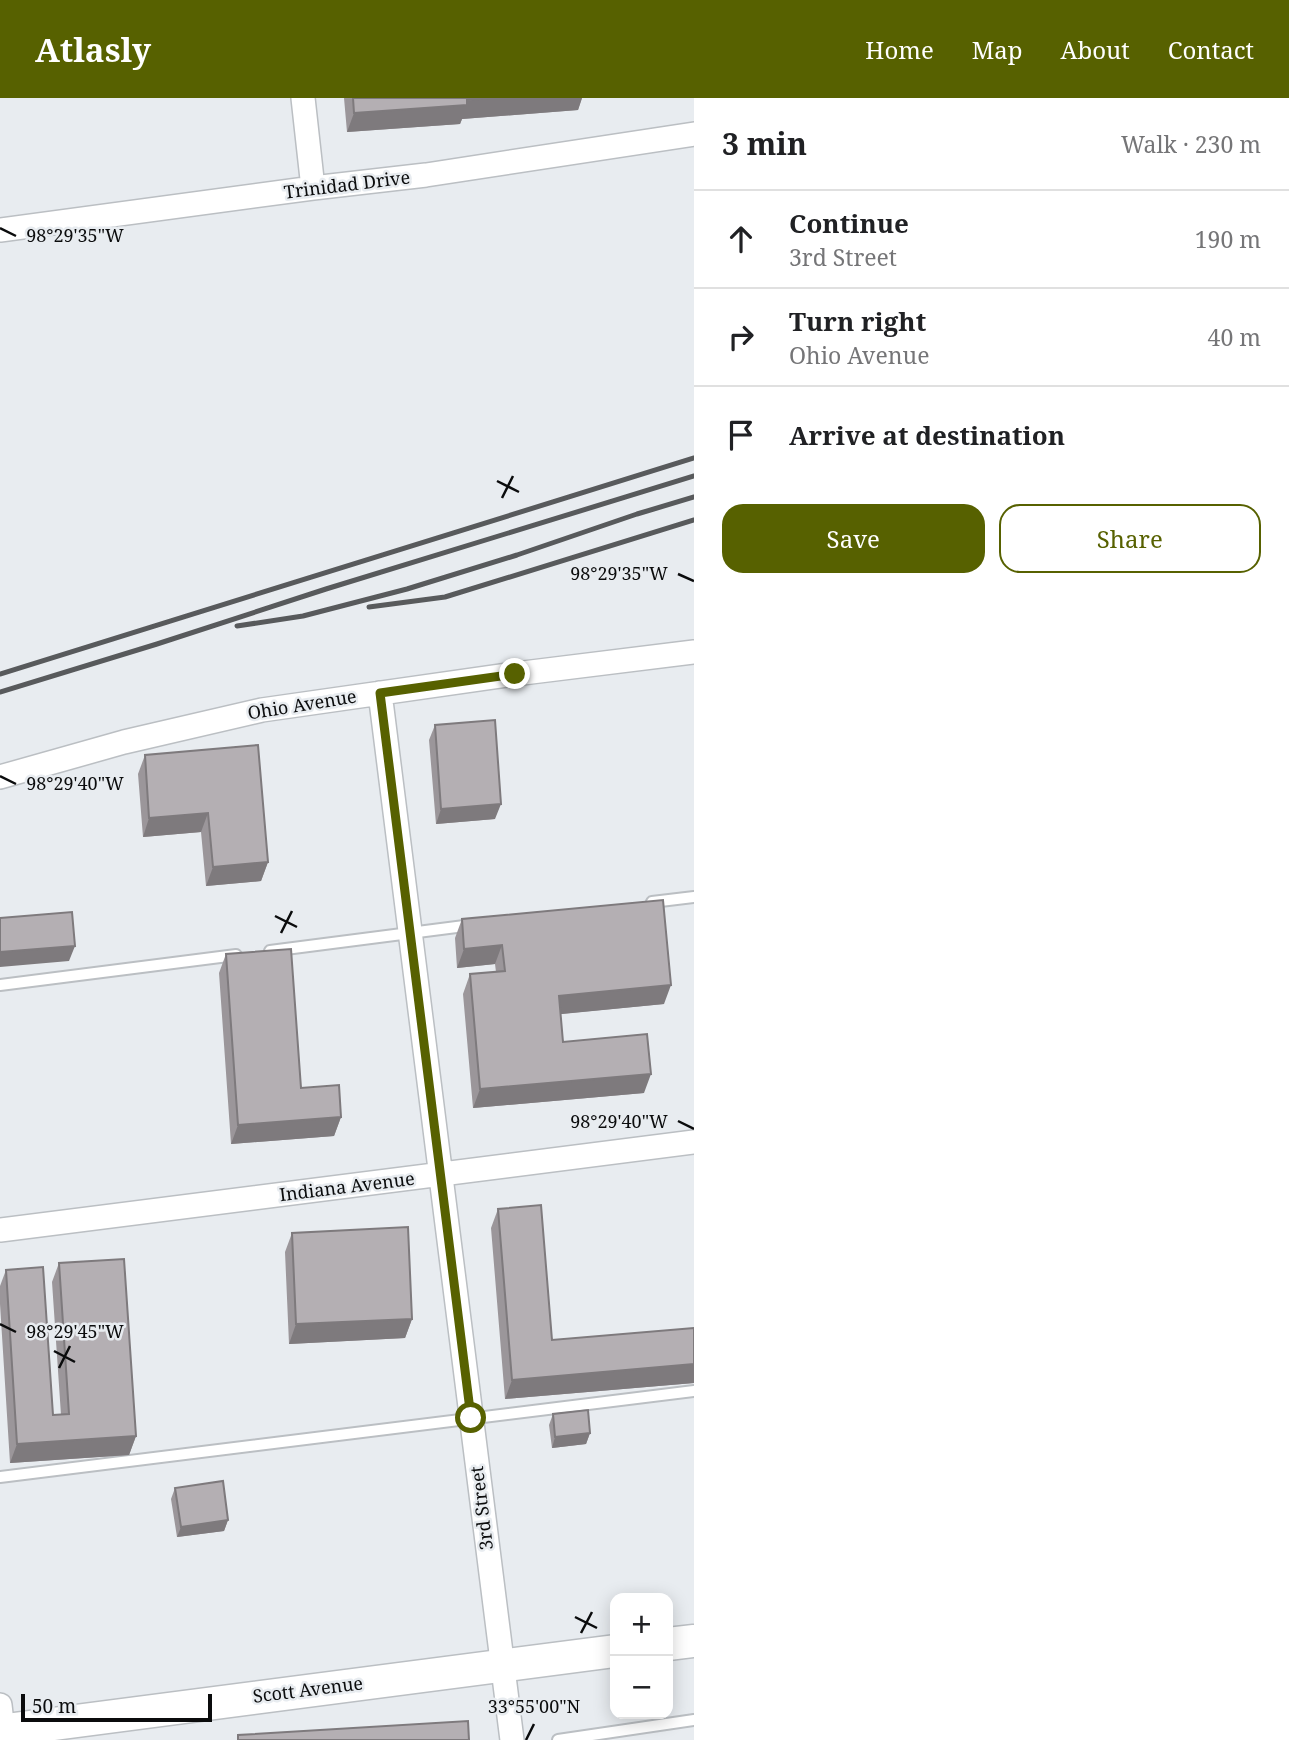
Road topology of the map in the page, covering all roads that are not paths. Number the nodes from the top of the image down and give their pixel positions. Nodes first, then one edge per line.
1 (303, 98) edge
2 (694, 134) edge
3 (313, 188) junction
4 (0, 230) edge
5 (694, 652) edge
6 (380, 693) junction
7 (0, 777) edge
8 (694, 897) edge
9 (640, 904) edge
10 (478, 924) edge
11 (411, 933) junction
12 (260, 952) edge
13 (247, 954) edge
14 (0, 985) edge
15 (694, 1142) edge
16 (442, 1175) junction
17 (0, 1230) edge
18 (694, 1391) edge
19 (471, 1418) junction
20 (0, 1477) edge
21 (694, 1641) edge
22 (673, 1643) edge
23 (610, 1652) edge
24 (501, 1665) junction
25 (694, 1720) edge
26 (2, 1726) edge
27 (512, 1740) edge
28 (558, 1740) edge

1 - 3 street
2 - 3 street, Trinidad Drive
3 - 4 street, Trinidad Drive
5 - 6 street, Ohio Avenue
6 - 7 street, Ohio Avenue
6 - 11 street, 3rd Street
8 - 9 lane
10 - 11 lane
11 - 12 lane
11 - 16 street, 3rd Street
13 - 14 lane
15 - 16 street, Indiana Avenue
16 - 17 street, Indiana Avenue
16 - 19 street, 3rd Street
18 - 19 lane
19 - 20 lane
19 - 24 street, 3rd Street
21 - 22 main road
23 - 24 main road, Scott Avenue
24 - 26 main road, Scott Avenue
24 - 27 street, 3rd Street
25 - 28 lane

